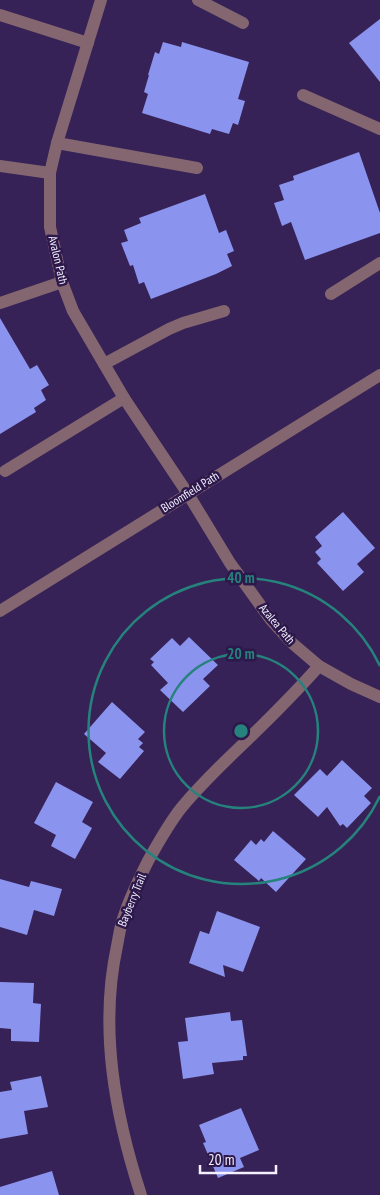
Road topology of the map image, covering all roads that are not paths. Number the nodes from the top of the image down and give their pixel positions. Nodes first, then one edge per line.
1 (101, 0) edge
2 (198, 0) edge
3 (0, 15) edge
4 (243, 23) dead end
5 (88, 43) junction
6 (304, 95) dead end
7 (380, 130) edge
8 (57, 142) junction
9 (0, 166) edge
10 (197, 168) dead end
11 (50, 173) junction
12 (380, 263) edge
13 (62, 282) junction
14 (331, 294) dead end
15 (0, 303) edge
16 (224, 311) dead end
17 (104, 364) junction
18 (380, 375) edge
19 (124, 398) junction
20 (5, 471) dead end
21 (188, 494) junction
22 (0, 611) edge
23 (319, 666) junction
24 (380, 697) edge
25 (141, 1195) edge

1 - 5 street, Avalon Path
2 - 4 street
3 - 5 street
5 - 8 street, Avalon Path
6 - 7 street
8 - 10 street
8 - 11 street, Avalon Path
9 - 11 street
11 - 13 street, Avalon Path
12 - 14 street
13 - 15 street
13 - 17 street, Avalon Path
16 - 17 street
17 - 19 street, Avalon Path
18 - 21 street, Bloomfield Path
19 - 20 street
19 - 21 street, Avalon Path
21 - 22 street, Bloomfield Path
21 - 23 street, Azalea Path
23 - 24 street, Azalea Path
23 - 25 street, Bayberry Trail

